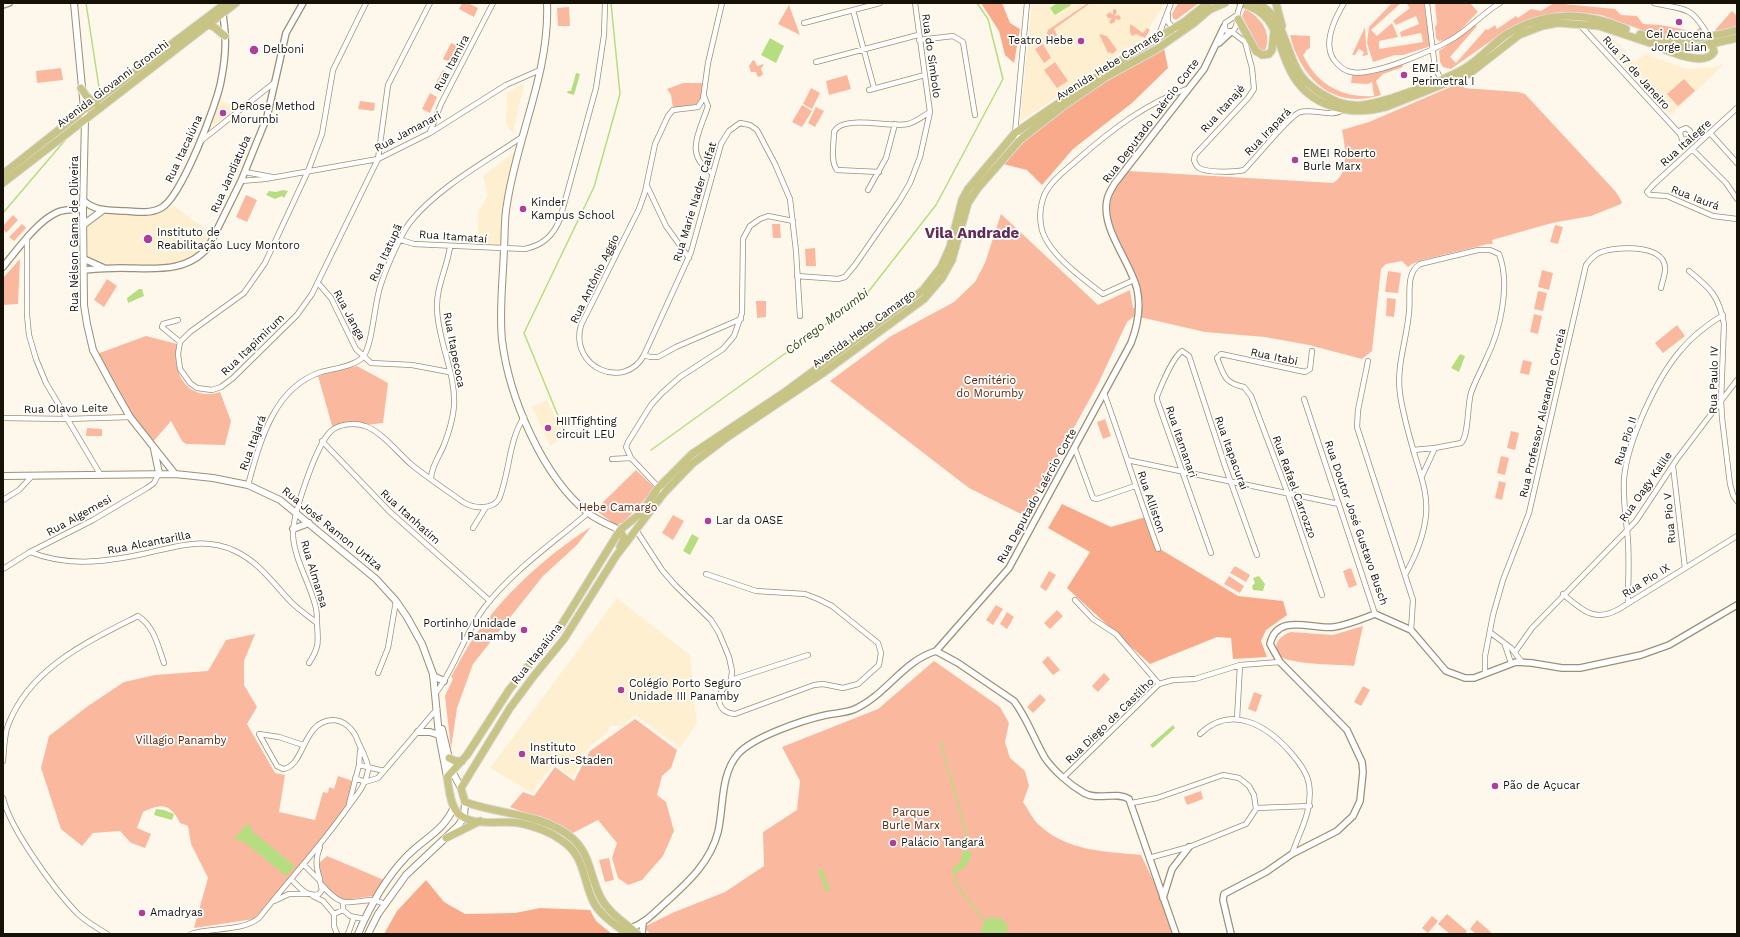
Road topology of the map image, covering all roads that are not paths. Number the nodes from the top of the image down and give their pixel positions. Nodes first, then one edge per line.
1 (9, 3) edge
2 (74, 3) edge
3 (236, 3) edge
4 (303, 3) edge
5 (366, 3) edge
6 (430, 3) edge
7 (493, 3) edge
8 (547, 3) edge
9 (605, 3) edge
10 (722, 3) edge
11 (880, 3) edge
12 (915, 3) edge
13 (1027, 3) edge
14 (1208, 3) edge
15 (1226, 3) edge
16 (1240, 3) edge
17 (1257, 3) edge
18 (1276, 3) edge
19 (1344, 3) edge
20 (1427, 3) edge
21 (1494, 3) edge
22 (1500, 3) edge
23 (1654, 3) edge
24 (225, 4) edge
25 (3, 5) edge
26 (1170, 5) edge
27 (1490, 8) junction
28 (853, 10) junction
29 (223, 14) junction
30 (1237, 18) junction
31 (1229, 21) junction
32 (199, 23) junction
33 (804, 23) dead end
34 (208, 24) junction
35 (1579, 24) junction
36 (1224, 26) junction
37 (1173, 28) junction
38 (1283, 30) junction
39 (1737, 30) edge
40 (1274, 31) junction
41 (1232, 32) junction
42 (1178, 34) junction
43 (225, 36) junction
44 (919, 37) junction
45 (1158, 38) junction
46 (1737, 38) edge
47 (1711, 41) junction
48 (1650, 43) junction
49 (1216, 46) junction
50 (864, 49) junction
51 (1433, 49) junction
52 (816, 62) dead end
53 (540, 70) junction
54 (925, 75) junction
55 (275, 82) junction
56 (1442, 82) junction
57 (81, 88) junction
58 (1189, 88) junction
59 (704, 96) junction
60 (94, 103) junction
61 (102, 107) junction
62 (1737, 108) edge
63 (84, 110) junction
64 (1343, 110) junction
65 (930, 112) junction
66 (975, 115) dead end
67 (85, 120) junction
68 (895, 124) junction
69 (430, 133) junction
70 (1015, 133) junction
71 (1710, 133) junction
72 (1680, 134) dead end
73 (522, 137) junction
74 (1021, 139) junction
75 (198, 144) junction
76 (1692, 149) junction
77 (378, 159) junction
78 (1737, 164) edge
79 (1207, 170) joint
80 (308, 171) junction
81 (245, 172) junction
82 (879, 172) junction
83 (3, 173) edge
84 (712, 173) junction
85 (272, 177) junction
86 (241, 181) junction
87 (3, 183) edge
88 (647, 186) junction
89 (868, 190) dead end
90 (1647, 192) joint
91 (1737, 199) edge
92 (83, 200) junction
93 (83, 209) junction
94 (103, 210) junction
95 (1737, 219) edge
96 (793, 221) junction
97 (83, 225) junction
98 (27, 238) junction
99 (401, 240) junction
100 (450, 247) junction
101 (504, 250) junction
102 (689, 258) junction
103 (84, 259) junction
104 (3, 267) edge
105 (104, 268) junction
106 (84, 270) junction
107 (1689, 271) dead end
108 (797, 276) junction
109 (1134, 280) junction
110 (318, 283) junction
111 (1661, 288) dead end
112 (1723, 315) junction
113 (800, 316) dead end
114 (741, 319) junction
115 (178, 320) dead end
116 (180, 342) junction
117 (1312, 351) dead end
118 (644, 355) junction
119 (363, 357) junction
120 (1189, 357) joint
121 (1368, 361) dead end
122 (449, 372) junction
123 (1737, 380) edge
124 (1244, 387) joint
125 (1104, 393) junction
126 (1304, 399) dead end
127 (1721, 401) junction
128 (130, 417) junction
129 (524, 417) junction
130 (3, 418) edge
131 (67, 419) junction
132 (322, 441) junction
133 (153, 447) junction
134 (1435, 448) junction
135 (1075, 449) junction
136 (1413, 450) junction
137 (631, 458) junction
138 (612, 459) dead end
139 (1127, 460) junction
140 (1673, 466) junction
141 (1182, 472) junction
142 (159, 473) junction
143 (100, 474) junction
144 (175, 474) junction
145 (3, 476) edge
146 (32, 476) junction
147 (1422, 476) junction
148 (431, 478) junction
149 (1232, 482) junction
150 (248, 484) junction
151 (1135, 486) junction
152 (661, 491) junction
153 (1288, 494) junction
154 (3, 500) edge
155 (1737, 501) edge
156 (1339, 504) junction
157 (486, 507) junction
158 (296, 512) junction
159 (588, 514) junction
160 (602, 522) junction
161 (310, 523) junction
162 (473, 528) dead end
163 (293, 529) junction
164 (620, 530) junction
165 (1627, 530) junction
166 (635, 533) junction
167 (1737, 536) edge
168 (613, 539) junction
169 (1158, 550) dead end
170 (30, 552) junction
171 (1211, 553) dead end
172 (1258, 555) dead end
173 (616, 556) junction
174 (3, 568) edge
175 (1685, 568) junction
176 (706, 574) dead end
177 (1405, 575) junction
178 (1564, 594) junction
179 (1322, 595) dead end
180 (580, 596) junction
181 (1075, 600) dead end
182 (396, 601) junction
183 (490, 601) junction
184 (1628, 603) junction
185 (1737, 605) edge
186 (584, 608) junction
187 (1375, 614) junction
188 (317, 623) junction
189 (1411, 630) junction
190 (1491, 633) junction
191 (1504, 642) junction
192 (936, 651) junction
193 (1515, 652) junction
194 (808, 655) dead end
195 (1280, 662) junction
196 (1522, 662) junction
197 (164, 663) dead end
198 (309, 663) dead end
199 (1511, 663) junction
200 (1240, 664) junction
201 (378, 673) dead end
202 (1485, 674) junction
203 (433, 676) junction
204 (731, 680) junction
205 (444, 682) junction
206 (1159, 684) junction
207 (436, 693) junction
208 (437, 709) junction
209 (438, 716) junction
210 (1236, 719) junction
211 (418, 732) junction
212 (482, 733) junction
213 (1200, 734) dead end
214 (439, 735) junction
215 (492, 736) junction
216 (303, 745) junction
217 (360, 748) junction
218 (449, 758) junction
219 (3, 761) edge
220 (462, 761) junction
221 (359, 765) junction
222 (368, 766) junction
223 (384, 771) junction
224 (449, 774) junction
225 (1064, 777) junction
226 (355, 778) junction
227 (365, 782) junction
228 (461, 788) junction
229 (3, 798) edge
230 (465, 802) junction
231 (1132, 803) junction
232 (349, 806) junction
233 (1310, 806) junction
234 (454, 807) junction
235 (1256, 808) junction
236 (485, 809) junction
237 (464, 817) junction
238 (482, 821) junction
239 (446, 838) junction
240 (322, 843) junction
241 (1189, 846) junction
242 (1292, 854) junction
243 (1149, 858) junction
244 (304, 865) junction
245 (291, 879) junction
246 (321, 883) junction
247 (329, 893) junction
248 (311, 895) junction
249 (1163, 898) junction
250 (375, 900) junction
251 (271, 902) junction
252 (323, 902) junction
253 (343, 902) junction
254 (384, 904) junction
255 (345, 912) junction
256 (334, 914) junction
257 (354, 917) junction
258 (364, 919) junction
259 (643, 923) junction
260 (629, 931) edge
261 (107, 934) edge
262 (191, 934) edge
263 (337, 934) edge
264 (348, 934) edge
265 (358, 934) edge
266 (368, 934) edge
267 (638, 934) edge
268 (642, 934) edge
269 (1176, 934) edge
270 (1231, 934) edge

1 - 25 street
2 - 57 main road, Rua Nélson Gama de Oliveira
3 - 29 main road, Avenida Giovanni Gronchi
4 - 55 street, Rua Jandiatuba
5 - 80 street
6 - 77 street, Rua Itapimirum
7 - 69 street, Rua Itamira
8 - 53 main road
9 - 101 street
10 - 59 street
11 - 28 street
12 - 44 street, Rua do Símbolo
13 - 70 street
14 - 37 main road, Avenida Hebe Camargo
15 - 42 main road, Avenida Hebe Camargo
16 - 30 street, bridge
16 - 40 main road
17 - 38 main road
18 - 38 main road
19 - 51 street
20 - 51 street
21 - 27 street
22 - 27 street
23 - 47 street
24 - 29 street, Rua Itacaiúna
24 - 32 main road, Avenida Giovanni Gronchi
26 - 37 street
26 - 45 street
27 - 51 street
28 - 33 street
28 - 50 street
29 - 34 main road, Avenida Giovanni Gronchi
29 - 43 street, Rua Itacaiúna
30 - 31 street
30 - 31 street
30 - 40 main road
30 - 41 street
31 - 36 street
32 - 34 main road
32 - 60 main road, Avenida Giovanni Gronchi
34 - 43 main road
34 - 61 main road, Avenida Giovanni Gronchi
35 - 48 main road
35 - 56 main road
35 - 72 street, Rua 17 de Janeiro
36 - 41 street
36 - 49 street, Rua Deputado Laércio Corte
37 - 42 street
37 - 45 main road, Avenida Hebe Camargo
38 - 56 main road
39 - 47 main road
40 - 64 main road
41 - 49 street, Rua Deputado Laércio Corte
41 - 79 street, Rua Itanajé
42 - 74 main road, Avenida Hebe Camargo
43 - 75 street, Rua Itacaiúna
44 - 50 street
44 - 54 street, Rua do Símbolo
44 - 66 street
45 - 70 main road, Avenida Hebe Camargo
46 - 47 main road
47 - 48 main road
47 - 48 main road
47 - 56 main road
49 - 58 street, Rua Deputado Laércio Corte
50 - 52 street
50 - 54 street
51 - 56 street
53 - 69 street, Rua Jamanari
53 - 73 main road
54 - 65 street, Rua do Símbolo
55 - 75 street
55 - 81 street, Rua Jandiatuba
56 - 64 main road
57 - 60 main road
57 - 63 main road, Rua Nélson Gama de Oliveira
58 - 109 street, Rua Deputado Laércio Corte
58 - 109 street
59 - 84 street
59 - 88 street, Rua Antônio Aggio
60 - 61 main road
60 - 63 main road, Avenida Giovanni Gronchi
61 - 67 main road, Avenida Giovanni Gronchi
62 - 71 street, Rua Italegre
63 - 67 main road, Rua Nélson Gama de Oliveira
63 - 83 main road, Avenida Giovanni Gronchi
64 - 79 street, Rua Irapará
65 - 68 street
65 - 108 street
67 - 87 main road, Avenida Giovanni Gronchi
67 - 92 main road, Rua Nélson Gama de Oliveira
68 - 82 street
68 - 82 street
69 - 77 street, Rua Jamanari
70 - 74 street
70 - 152 main road, Avenida Hebe Camargo
71 - 76 street, Rua Italegre
71 - 78 street
73 - 99 street, Rua Itatupã
73 - 101 main road
74 - 152 main road, Avenida Hebe Camargo
75 - 94 street, Rua Itacaiúna
76 - 90 street, Rua Italegre
76 - 91 street
77 - 80 street, Rua Jamanari
77 - 110 street, Rua Itapimirum
80 - 85 street, Rua Jamanari
80 - 116 street
81 - 85 street, Rua Jamanari
81 - 86 street, Rua Jandiatuba
82 - 89 street
84 - 96 street, Rua Marie Nader Calfat
84 - 102 street, Rua Marie Nader Calfat
85 - 86 street, Rua Jamanari
86 - 105 street, Rua Jandiatuba
88 - 102 street
88 - 118 street, Rua Antônio Aggio
90 - 95 street, Rua Iaurá
92 - 93 main road, Rua Nélson Gama de Oliveira
92 - 94 street, Rua Itacaiúna
93 - 97 main road, Rua Nélson Gama de Oliveira
93 - 98 street
94 - 97 main road
96 - 108 street, Rua Marie Nader Calfat
96 - 114 street
97 - 103 main road, Rua Nélson Gama de Oliveira
98 - 104 street
98 - 131 street
99 - 100 street, Rua Itamataí
99 - 119 street, Rua Itatupã
100 - 101 street, Rua Itamataí
100 - 122 street, Rua Itapecoca
101 - 129 main road
102 - 118 street, Rua Marie Nader Calfat
103 - 105 street, Rua Jandiatuba
103 - 106 main road, Rua Nélson Gama de Oliveira
105 - 106 street, Rua Jandiatuba
106 - 128 main road, Rua Nélson Gama de Oliveira
107 - 112 street, Rua Paulo IV
108 - 113 street, Rua Marie Nader Calfat
109 - 125 street, Rua Deputado Laércio Corte
110 - 116 street, Rua Itapimirum
110 - 119 street, Rua Janga
111 - 190 street, Rua Professor Alexandre Correia
112 - 127 street, Rua Paulo IV
112 - 165 street, Rua Pio II
114 - 118 street
114 - 137 street
115 - 116 street
117 - 124 street, Rua Itabi
119 - 122 street
119 - 150 street, Rua Itajará
120 - 141 street, Rua Itamanari
120 - 149 street, Rua Itapacuraí
121 - 177 street
122 - 148 street, Rua Itapecoca
123 - 127 street, Rua Oagy Kalile
124 - 153 street, Rua Rafael Carrozzo
125 - 135 street, Rua Deputado Laércio Corte
125 - 139 street, Rua Alliston
126 - 156 street, Rua Doutor José Gustavo Busch
127 - 140 street, Rua Oagy Kalile
127 - 155 street, Rua Paulo IV
128 - 131 street, Rua Olavo Leite
128 - 133 main road, Rua Nélson Gama de Oliveira
129 - 157 street
129 - 159 main road
130 - 131 street, Rua Olavo Leite
131 - 143 street
132 - 148 street
132 - 158 street, Rua Almansa
132 - 183 street, Rua Itanhatim
133 - 142 main road, Rua Nélson Gama de Oliveira
133 - 144 main road, Rua Nélson Gama de Oliveira
134 - 136 street
134 - 136 street
134 - 147 street
135 - 151 street
135 - 192 street, Rua Deputado Laércio Corte
136 - 147 street
137 - 138 street
137 - 152 street
139 - 141 street
139 - 151 street, Rua Alliston
140 - 165 street, Rua Oagy Kalile
140 - 175 street, Rua Pio V
141 - 149 street
141 - 171 street, Rua Itamanari
142 - 143 main road, Rua José Ramon Urtiza
142 - 144 main road, Rua José Ramon Urtiza
142 - 170 street, Rua Algemesi
143 - 146 main road, Rua José Ramon Urtiza
144 - 150 main road, Rua José Ramon Urtiza
145 - 146 main road, Rua José Ramon Urtiza
146 - 154 street
147 - 177 street
148 - 157 street
149 - 153 street
149 - 172 street, Rua Itapacuraí
150 - 158 main road, Rua José Ramon Urtiza
151 - 169 street, Rua Alliston
152 - 164 main road, Avenida Hebe Camargo
152 - 166 main road, Avenida Hebe Camargo
153 - 156 street
153 - 179 street, Rua Rafael Carrozzo
156 - 187 street, Rua Doutor José Gustavo Busch
157 - 162 street
158 - 161 main road, Rua José Ramon Urtiza
158 - 163 street, Rua Almansa
159 - 160 main road
159 - 183 street
160 - 164 main road
160 - 168 main road
161 - 163 main road
161 - 182 main road, Rua José Ramon Urtiza
163 - 188 street, Rua Almansa
164 - 168 main road, Rua Itapaiúna
164 - 173 main road
165 - 178 street, Rua Oagy Kalile
165 - 184 street, Rua Pio II
166 - 173 main road, Rua Itapaiúna
166 - 204 street
167 - 175 street, Rua Pio IX
168 - 180 main road, Rua Itapaiúna
170 - 174 street, Rua Algemesi
170 - 188 street, Rua Alcantarilla
173 - 186 main road, Rua Itapaiúna
175 - 184 street, Rua Pio IX
176 - 204 street
177 - 189 street
178 - 184 street, Rua Pio IX
178 - 193 street, Rua Oagy Kalile
180 - 186 main road
180 - 212 main road, Rua Itapaiúna
181 - 206 street
182 - 201 street
182 - 203 main road, Rua José Ramon Urtiza
183 - 205 street
185 - 196 street, Rua Doutor José Gustavo Busch
186 - 215 main road, Rua Itapaiúna
187 - 189 street, Rua Doutor José Gustavo Busch
187 - 195 street
188 - 198 street, Rua Almansa
189 - 202 street, Rua Doutor José Gustavo Busch
190 - 191 street
190 - 202 street, Rua Professor Alexandre Correia
191 - 193 street
191 - 199 street
192 - 225 street
192 - 259 street, Rua Deputado Laércio Corte
193 - 196 street
194 - 204 street
195 - 200 street, Rua Diego de Castilho
195 - 242 street
196 - 199 street, Rua Doutor José Gustavo Busch
197 - 219 street
199 - 202 street, Rua Doutor José Gustavo Busch
200 - 206 street, Rua Diego de Castilho
200 - 210 street
203 - 205 main road
203 - 207 main road, Rua José Ramon Urtiza
205 - 207 street
206 - 225 street, Rua Diego de Castilho
207 - 208 main road, Rua José Ramon Urtiza
208 - 209 main road, Rua José Ramon Urtiza
208 - 211 street
209 - 214 main road, Rua José Ramon Urtiza
209 - 218 main road, Rua José Ramon Urtiza
210 - 213 street
210 - 233 street
211 - 214 main road
211 - 223 street
212 - 215 main road
212 - 220 main road, Rua Itapaiúna
214 - 224 main road, Rua José Ramon Urtiza
215 - 228 main road, Rua Itapaiúna
216 - 216 street
216 - 217 street
217 - 221 street
217 - 222 street
218 - 220 main road
218 - 224 main road, Rua José Ramon Urtiza
220 - 224 main road, Rua Itapaiúna
221 - 222 street
221 - 226 street
222 - 223 street
222 - 227 street
223 - 227 street
224 - 228 main road, Rua José Ramon Urtiza
224 - 234 main road, Rua José Ramon Urtiza
225 - 231 street
226 - 227 street
226 - 232 street
227 - 232 street
228 - 230 main road
229 - 261 street
230 - 236 main road
230 - 237 main road
231 - 235 street
231 - 243 street
232 - 240 street
233 - 235 street
233 - 242 street
234 - 237 main road
234 - 250 main road
235 - 241 street
236 - 238 main road
236 - 260 main road
237 - 238 main road
237 - 239 main road
238 - 239 main road
238 - 260 main road
239 - 254 main road
240 - 244 street
240 - 246 street
241 - 243 street
241 - 249 street
242 - 270 street
243 - 249 street
244 - 245 street
244 - 246 street
245 - 248 street
245 - 251 street
246 - 247 street
246 - 248 street
247 - 252 street
247 - 253 street
248 - 251 street
248 - 252 street
249 - 269 street
250 - 253 street
250 - 254 street
250 - 258 main road
251 - 262 street
252 - 256 street
253 - 255 street
254 - 266 main road
255 - 256 street
255 - 257 street
256 - 263 street
257 - 258 street
257 - 264 street
258 - 265 main road
259 - 260 street, Rua Deputado Laércio Corte
259 - 268 street
260 - 267 main road

